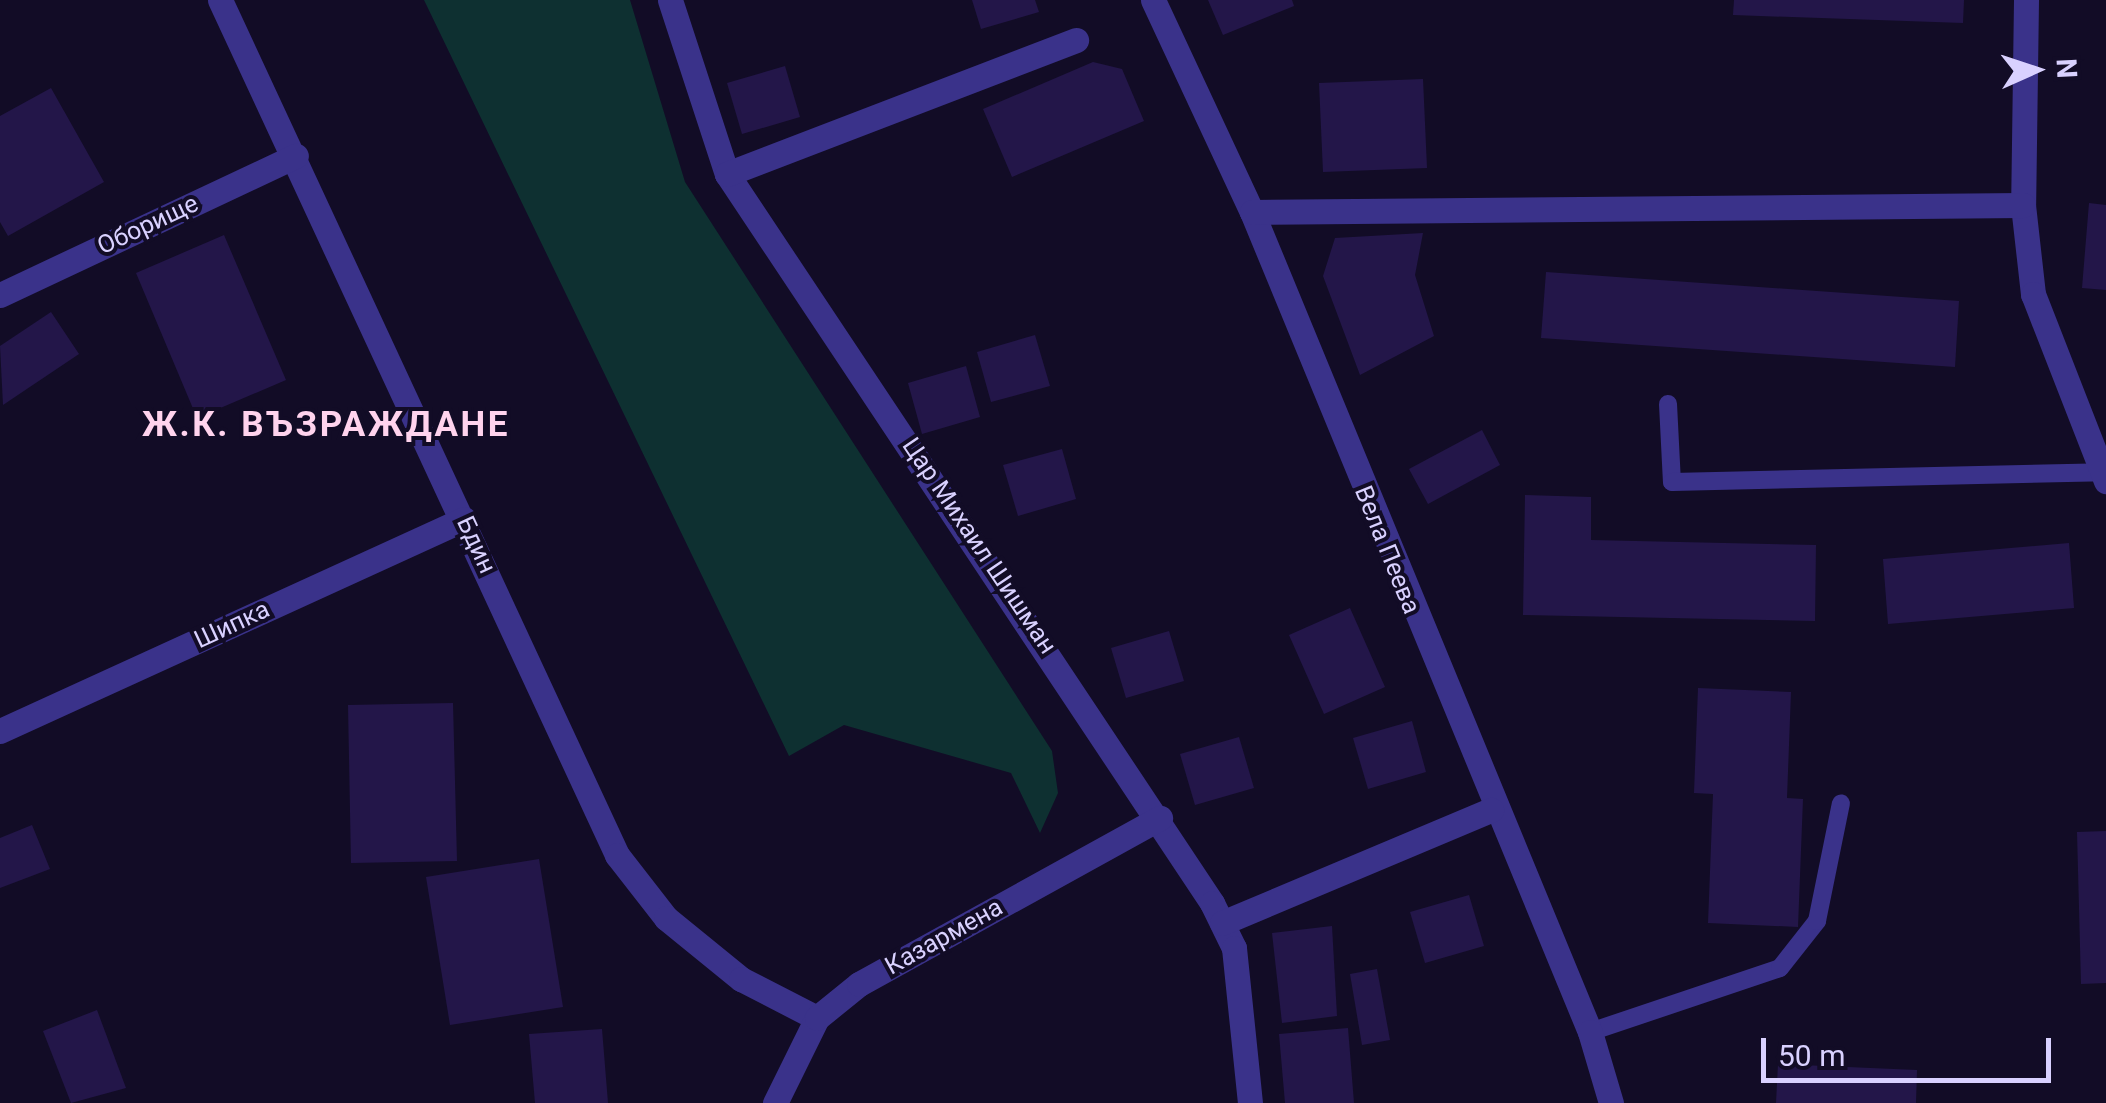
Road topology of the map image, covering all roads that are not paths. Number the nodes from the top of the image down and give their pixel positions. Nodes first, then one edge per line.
1 (220, 0) edge
2 (670, 0) edge
3 (1153, 0) edge
4 (2026, 0) edge
5 (1076, 40) dead end
6 (296, 156) junction
7 (726, 174) junction
8 (2024, 205) junction
9 (1252, 212) junction
10 (0, 295) edge
11 (1668, 404) dead end
12 (2104, 477) edge
13 (464, 519) junction
14 (0, 731) edge
15 (1842, 803) dead end
16 (1491, 810) junction
17 (1160, 818) junction
18 (1222, 924) junction
19 (817, 1018) junction
20 (1590, 1032) junction
21 (775, 1103) edge
22 (1250, 1103) edge
23 (1611, 1103) edge

1 - 6 street, Бдин
2 - 7 street, Цар Михаил Шишман
3 - 9 street, Вела Пеева
4 - 8 street
5 - 7 street
6 - 10 street, Оборище
6 - 13 street, Бдин
7 - 17 street, Цар Михаил Шишман
8 - 9 street
8 - 12 street
9 - 16 street, Вела Пеева
11 - 12 lane
13 - 14 street, Шипка
13 - 19 street, Бдин
15 - 20 lane
16 - 18 street
16 - 20 street, Вела Пеева
17 - 18 street, Цар Михаил Шишман
17 - 19 street, Казармена
18 - 22 street, Цар Михаил Шишман
19 - 21 street, Казармена
20 - 23 street, Вела Пеева

